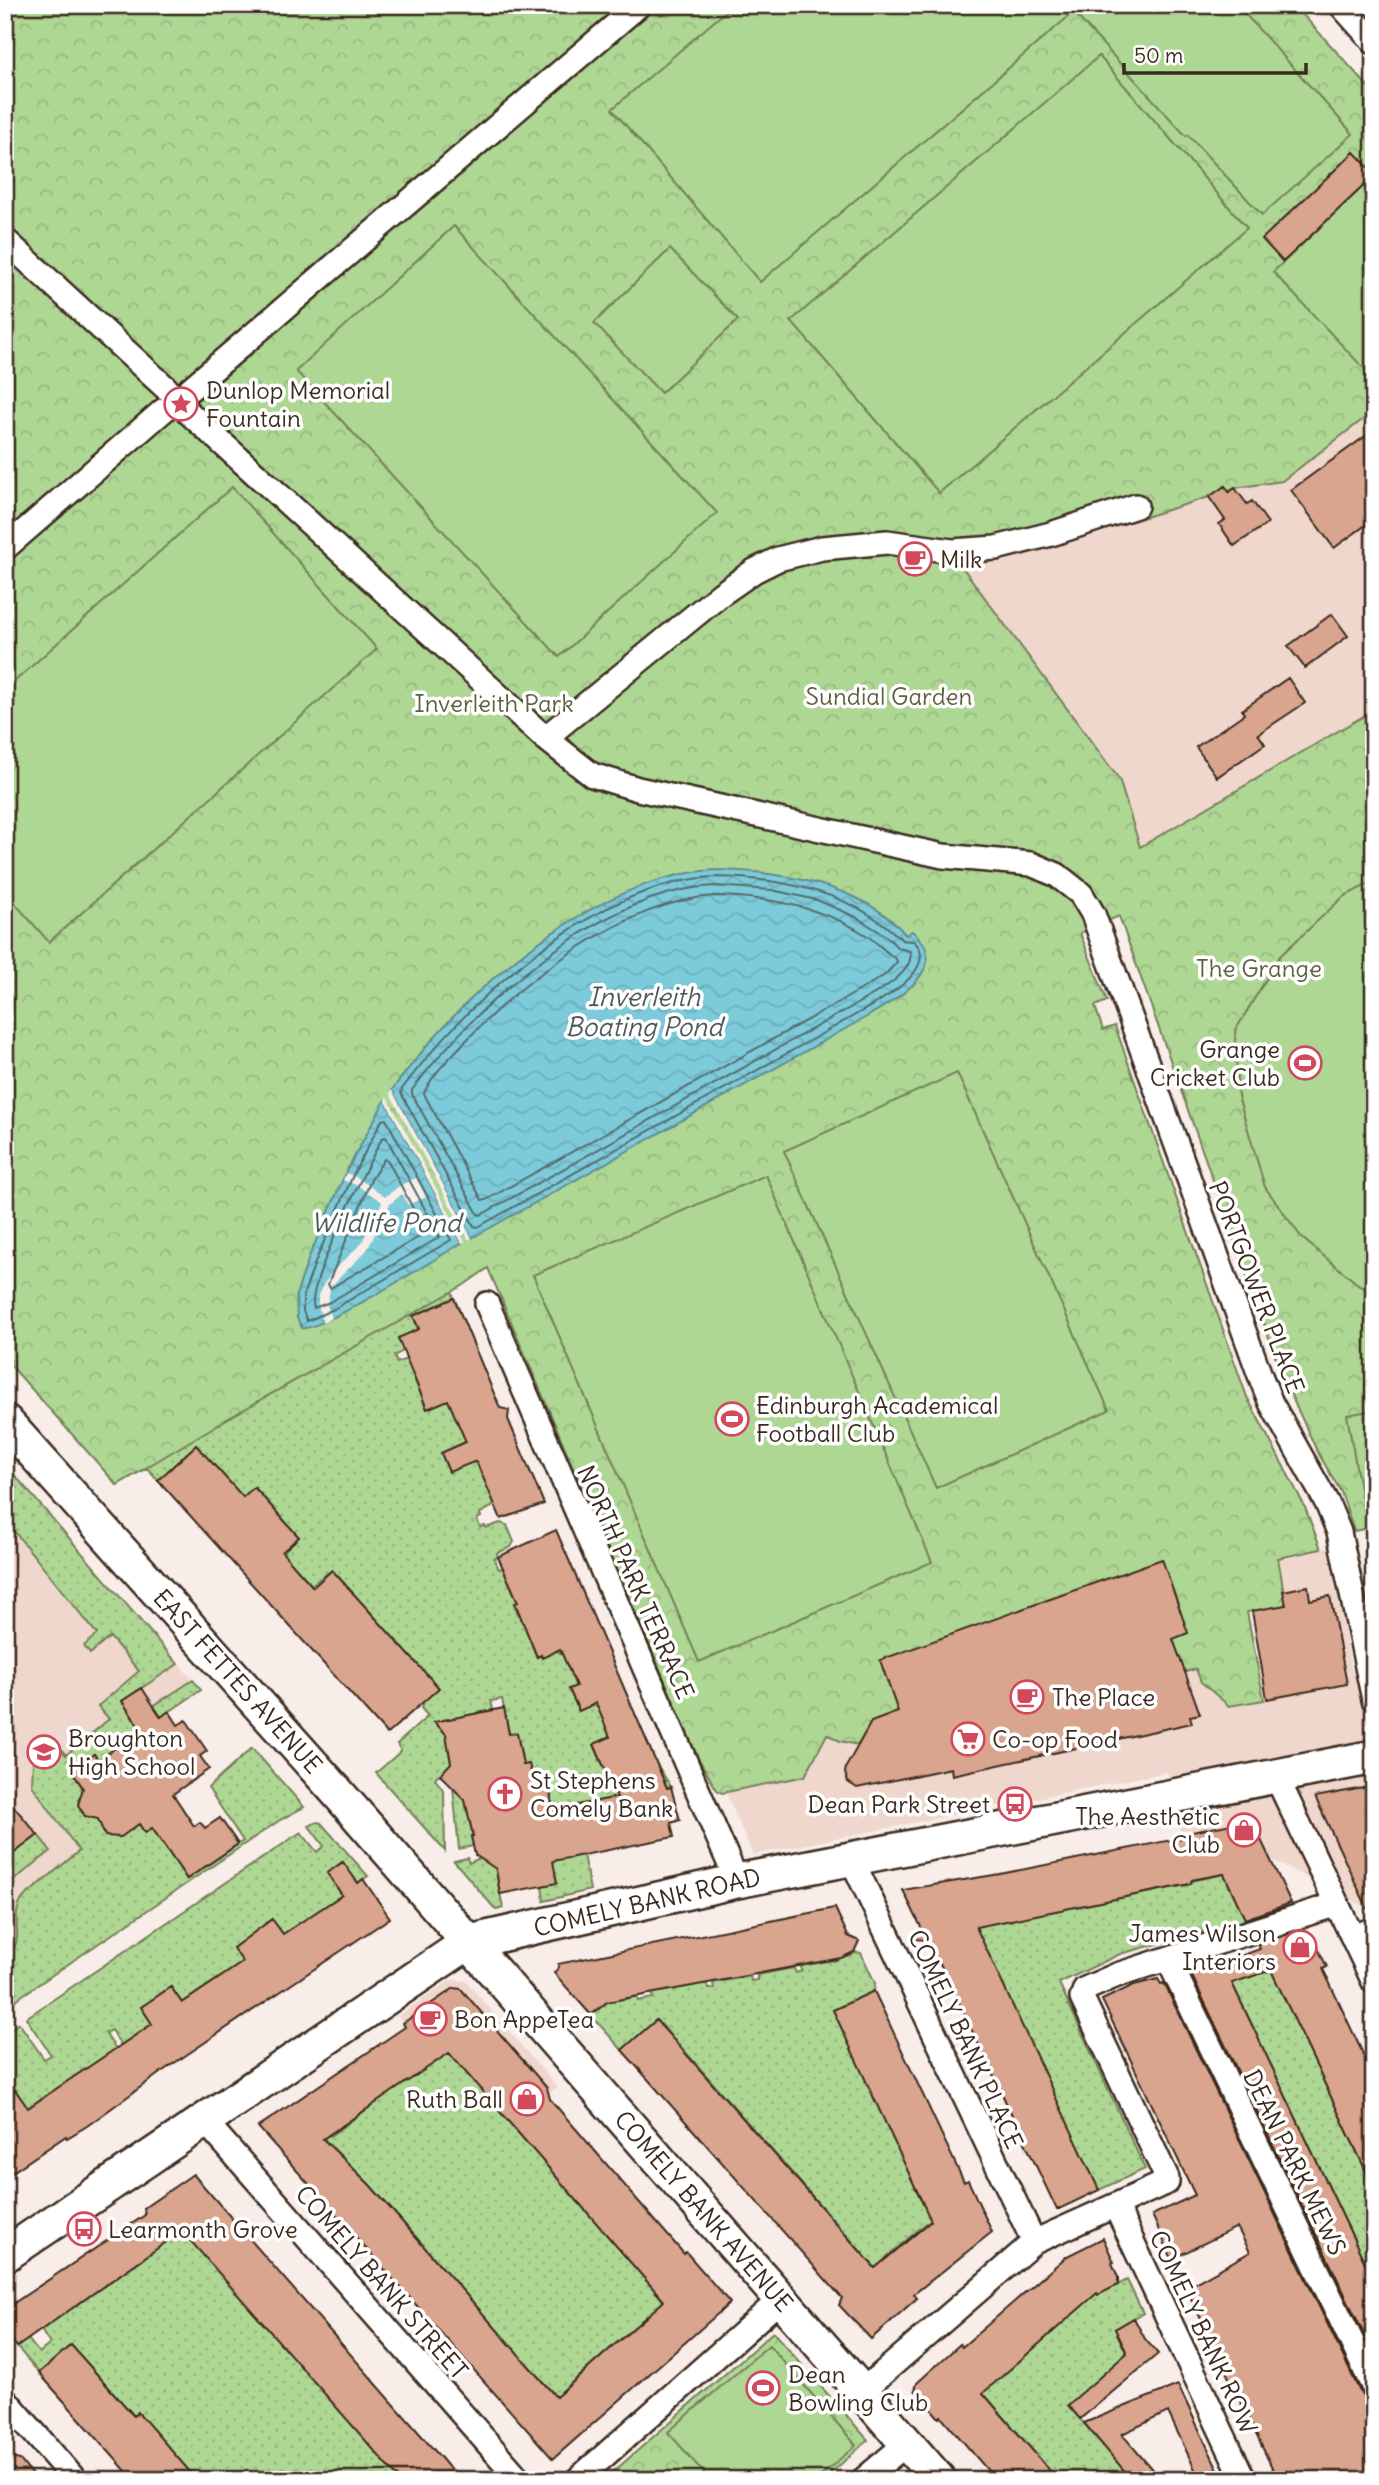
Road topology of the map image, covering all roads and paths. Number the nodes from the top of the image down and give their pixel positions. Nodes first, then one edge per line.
1 (639, 5) edge
2 (1341, 5) edge
3 (1374, 42) edge
4 (5, 240) edge
5 (190, 389) junction
6 (165, 399) junction
7 (189, 413) junction
8 (1136, 506) dead end
9 (5, 548) edge
10 (545, 738) junction
11 (487, 1304) dead end
12 (5, 1421) edge
13 (1374, 1700) edge
14 (1374, 1757) edge
15 (1276, 1776) junction
16 (851, 1858) junction
17 (737, 1881) junction
18 (1337, 1904) junction
19 (1363, 1933) edge
20 (469, 1942) junction
21 (1168, 1959) junction
22 (1374, 1982) edge
23 (204, 2120) junction
24 (1116, 2207) junction
25 (1034, 2242) junction
26 (5, 2255) edge
27 (781, 2299) junction
28 (1374, 2388) edge
29 (861, 2392) junction
30 (5, 2399) edge
31 (906, 2443) junction
32 (75, 2480) edge
33 (520, 2480) edge
34 (577, 2480) edge
35 (863, 2480) edge
36 (939, 2480) edge
37 (1244, 2480) edge

1 - 5 street
2 - 3 street
4 - 6 street
5 - 6 street
5 - 7 street
6 - 7 street
6 - 9 street
7 - 10 street
8 - 10 street
10 - 13 street, PORTGOWER PLACE
11 - 17 street, NORTH PARK TERRACE
12 - 20 main road, EAST FETTES AVENUE
14 - 15 main road, COMELY BANK ROAD
15 - 16 main road, COMELY BANK ROAD
15 - 18 street
16 - 17 main road, COMELY BANK ROAD
16 - 25 street, COMELY BANK PLACE
17 - 20 main road, COMELY BANK ROAD
18 - 19 street
18 - 21 street
19 - 22 street
20 - 23 main road, COMELY BANK ROAD
20 - 27 main road, COMELY BANK AVENUE
21 - 24 street
21 - 28 street, DEAN PARK MEWS
23 - 26 main road, COMELY BANK ROAD
23 - 33 street, COMELY BANK STREET
24 - 25 street
24 - 37 street, COMELY BANK ROW
25 - 29 street
27 - 29 main road, COMELY BANK AVENUE
27 - 34 street
29 - 31 main road, COMELY BANK AVENUE
30 - 32 street
31 - 35 street
31 - 36 main road, COMELY BANK AVENUE

